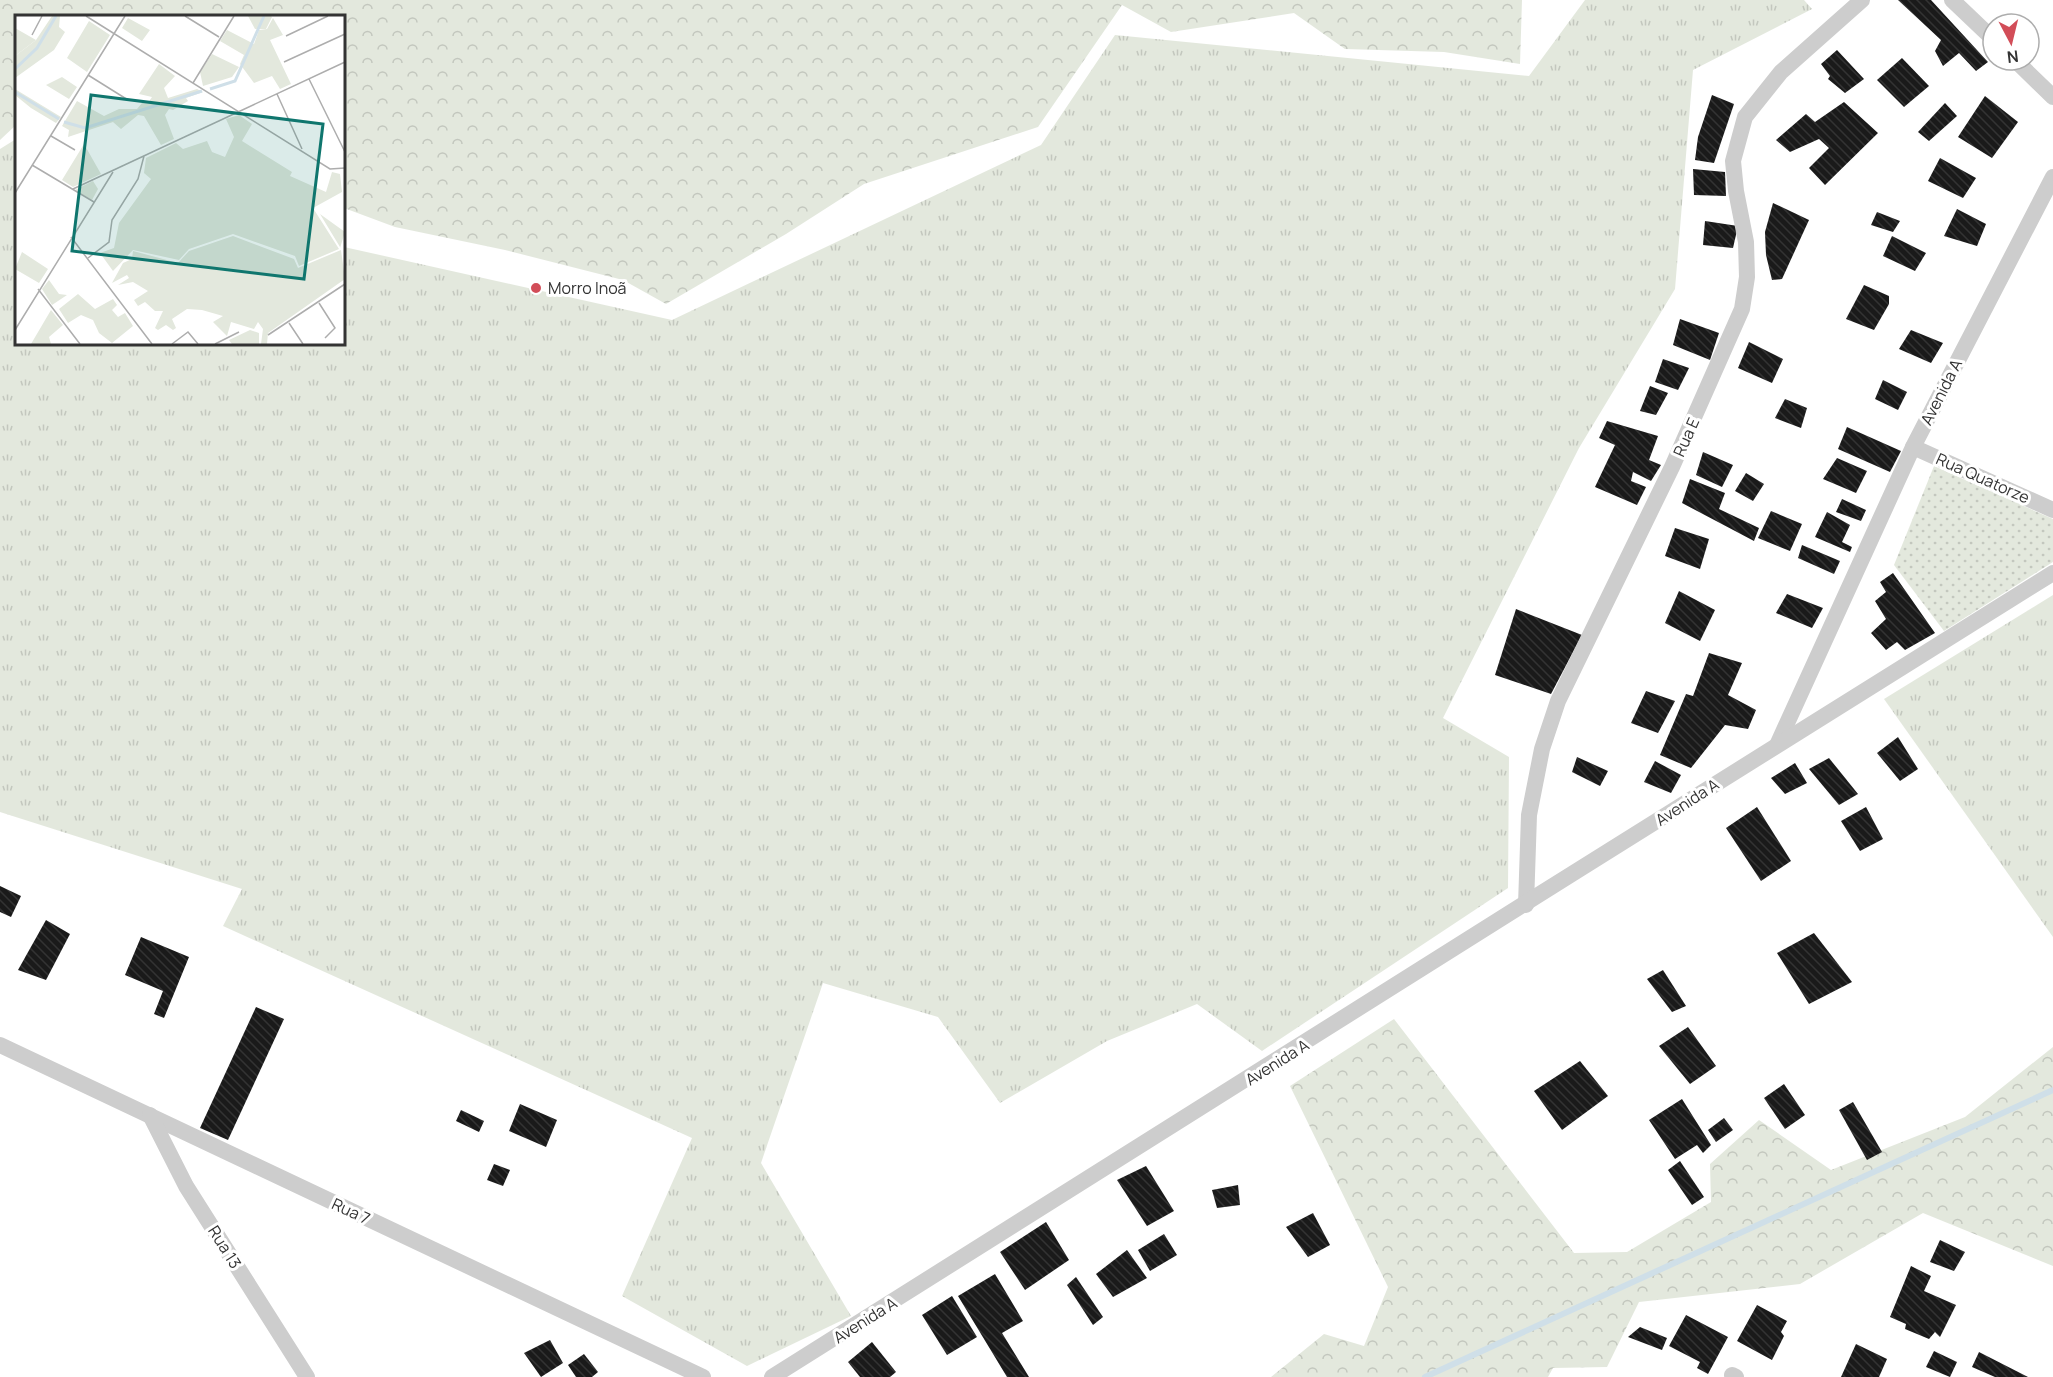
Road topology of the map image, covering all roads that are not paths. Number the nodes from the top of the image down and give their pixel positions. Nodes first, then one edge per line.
1 (1862, 0) edge
2 (1952, 0) edge
3 (1981, 28) edge
4 (2027, 72) edge
5 (2053, 97) edge
6 (2053, 177) edge
7 (1913, 447) junction
8 (2053, 510) edge
9 (2053, 573) edge
10 (1779, 743) junction
11 (1526, 905) junction
12 (0, 1045) edge
13 (150, 1115) junction
14 (307, 1377) edge
15 (703, 1377) edge
16 (772, 1377) edge

1 - 11 street, Rua E
2 - 3 street
4 - 5 street
6 - 7 street, Avenida A
7 - 8 street, Rua Quatorze
7 - 10 street, Avenida A
9 - 10 street, Avenida A
10 - 11 street, Avenida A
11 - 16 street, Avenida A
12 - 13 street, Rua 7
13 - 14 street, Rua 13
13 - 15 street, Rua 7

